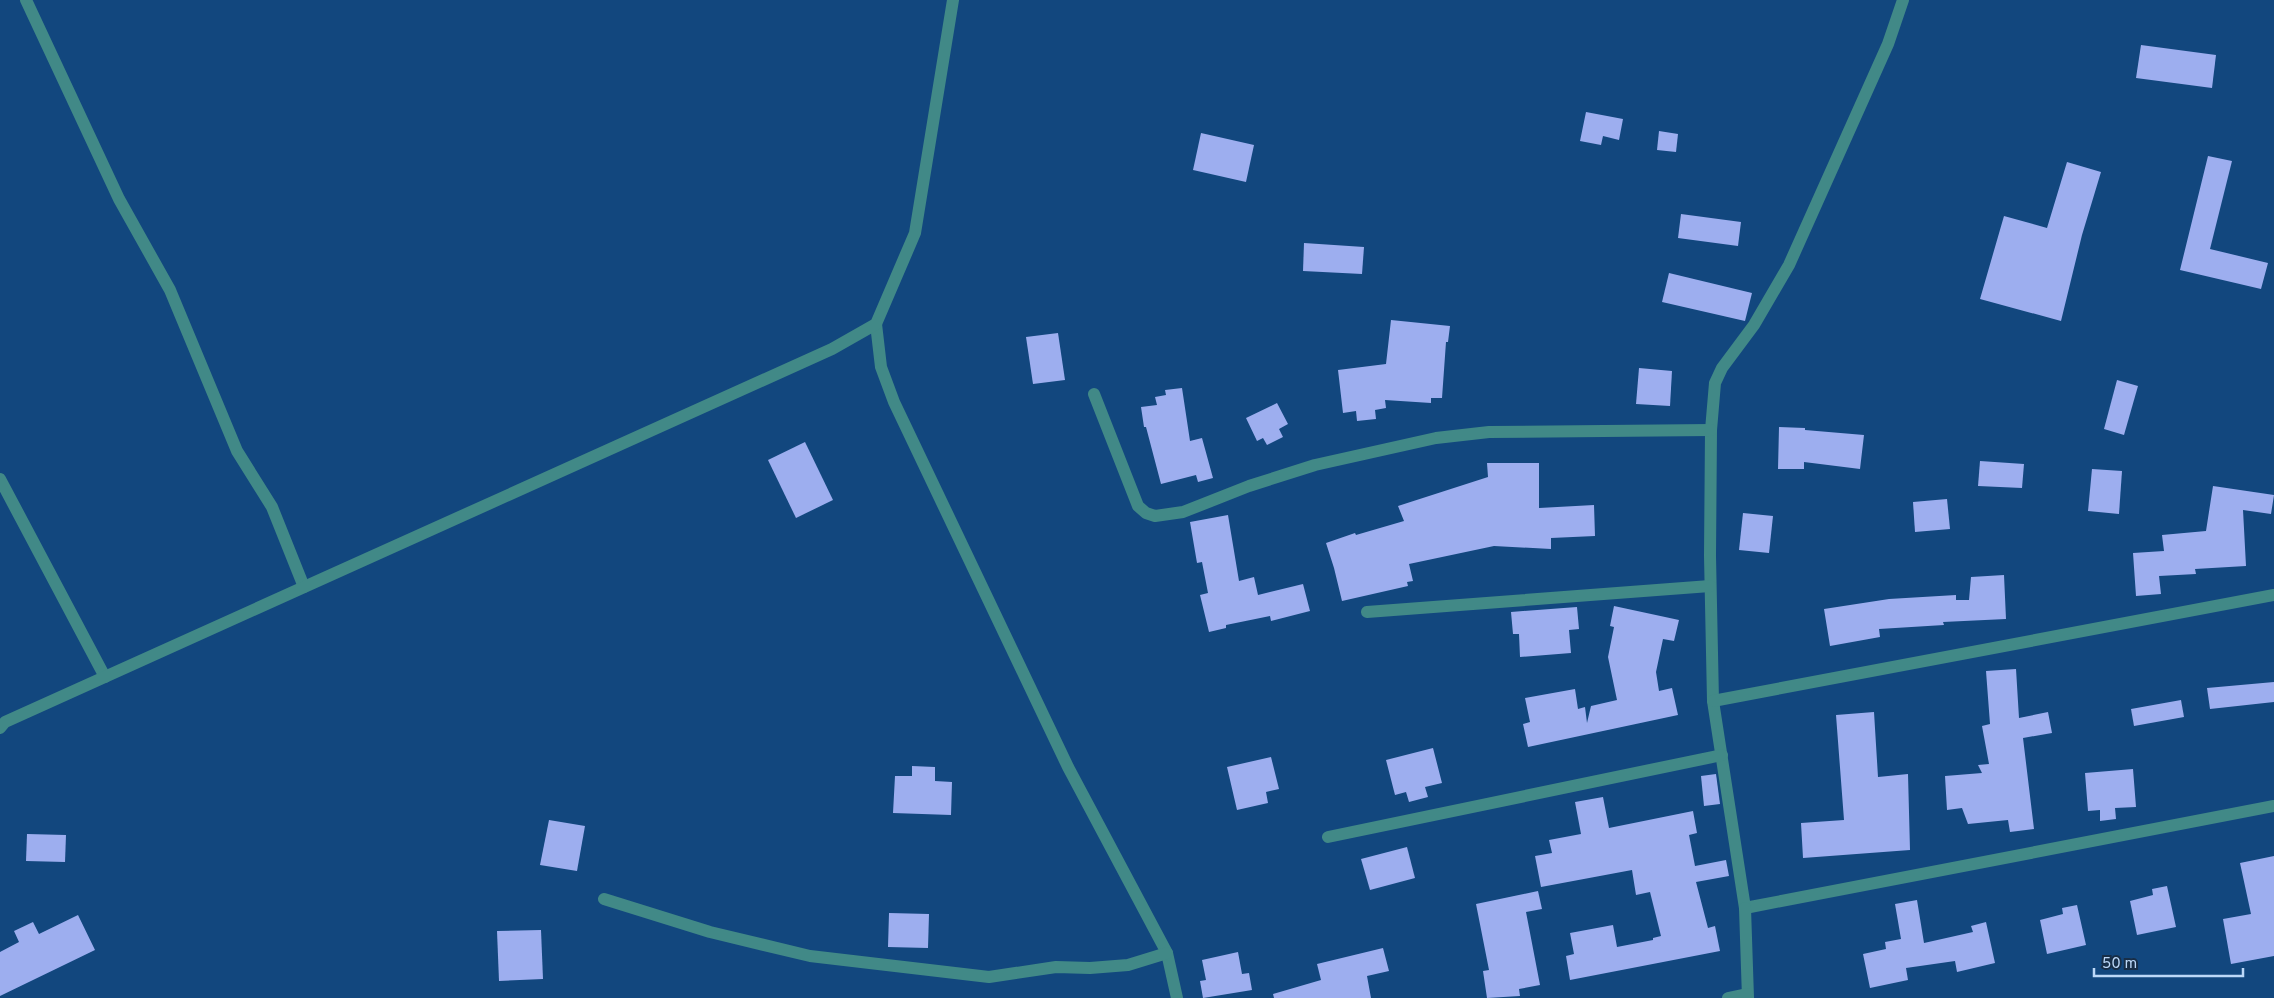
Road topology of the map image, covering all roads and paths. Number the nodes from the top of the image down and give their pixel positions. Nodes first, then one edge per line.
1 (26, 0) edge
2 (953, 0) edge
3 (1903, 0) edge
4 (876, 324) junction
5 (1094, 394) dead end
6 (1711, 430) junction
7 (0, 479) edge
8 (1710, 586) junction
9 (304, 587) junction
10 (2274, 595) edge
11 (1367, 612) dead end
12 (105, 677) junction
13 (1713, 701) junction
14 (0, 728) edge
15 (1722, 755) junction
16 (2274, 806) edge
17 (1328, 836) dead end
18 (604, 899) dead end
19 (1745, 908) junction
20 (1167, 953) junction
21 (1748, 996) edge
22 (1177, 998) edge
23 (1728, 998) edge

1 - 9 street
2 - 4 street
3 - 6 street
4 - 9 street
4 - 20 street
5 - 6 street
6 - 8 street
7 - 12 street
8 - 11 street
8 - 13 street
9 - 12 street
10 - 13 street
12 - 14 street
13 - 15 street
15 - 17 street
15 - 19 street
16 - 19 street
18 - 20 street
19 - 21 street
20 - 22 street
21 - 23 street

